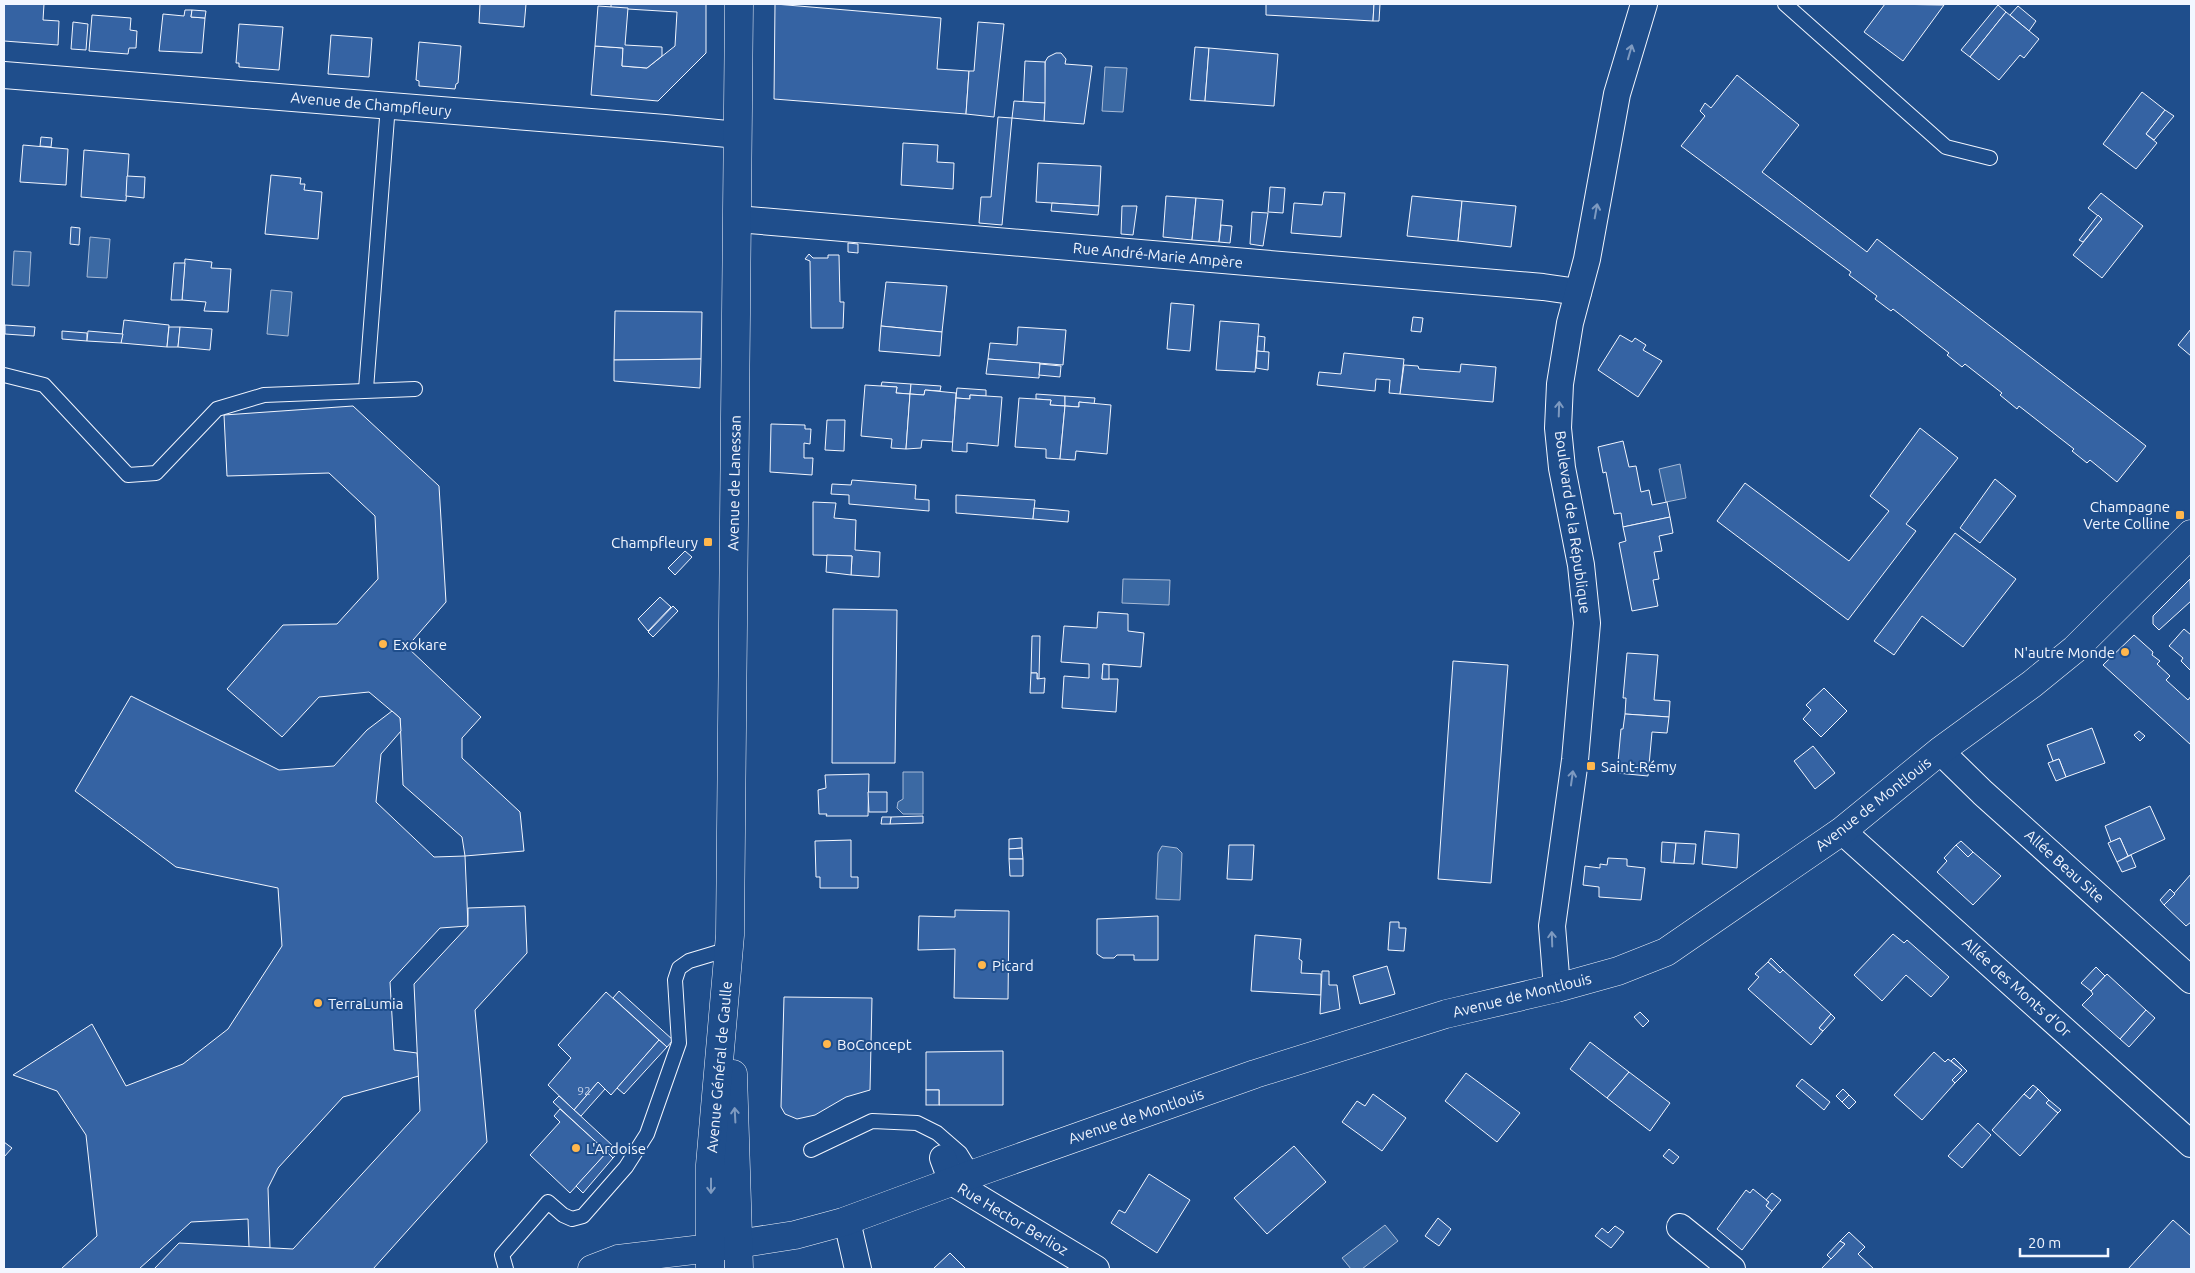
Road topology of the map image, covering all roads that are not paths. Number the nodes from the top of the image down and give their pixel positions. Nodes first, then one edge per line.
1 (739, 4) edge
2 (1644, 4) edge
3 (1785, 4) edge
4 (4, 74) edge
5 (388, 105) junction
6 (738, 135) junction
7 (1990, 158) dead end
8 (737, 219) junction
9 (1578, 292) junction
10 (4, 375) edge
11 (366, 389) junction
12 (415, 389) dead end
13 (2191, 534) edge
14 (1940, 751) junction
15 (1842, 831) junction
16 (728, 956) junction
17 (2191, 980) edge
18 (1558, 988) junction
19 (2191, 1144) edge
20 (811, 1150) dead end
21 (956, 1171) junction
22 (847, 1221) junction
23 (1680, 1228) dead end
24 (739, 1256) edge
25 (711, 1259) edge
26 (506, 1269) edge
27 (592, 1269) edge
28 (858, 1269) edge
29 (1096, 1269) edge
30 (1732, 1269) edge

1 - 6 street, Avenue de Lanessan
9 -> 2 street, Boulevard de la République
3 - 7 lane
4 - 5 street, Avenue de Champfleury
5 - 6 street, Avenue de Champfleury
5 - 11 lane
6 - 8 street, Avenue de Lanessan
8 - 9 street, Rue André-Marie Ampère
8 - 16 street, Avenue de Lanessan
18 -> 9 street, Boulevard de la République
10 - 11 lane
11 - 12 lane
13 - 14 street, Avenue de Montlouis
14 - 15 street, Avenue de Montlouis
14 - 17 street, Allée Beau Site
15 - 18 street, Avenue de Montlouis
15 - 19 street, Allée des Monts d'Or
24 -> 16 street, Avenue Général de Gaulle
16 -> 25 street, Avenue Général de Gaulle
16 - 26 lane
18 - 21 street, Avenue de Montlouis
20 - 21 lane
21 - 22 street, Avenue de Montlouis
21 - 29 street, Rue Hector Berlioz
22 - 24 street, Avenue de Montlouis
22 - 28 street
23 - 30 street
24 - 25 street, Avenue de Montlouis
25 - 27 street, Avenue de Montlouis

